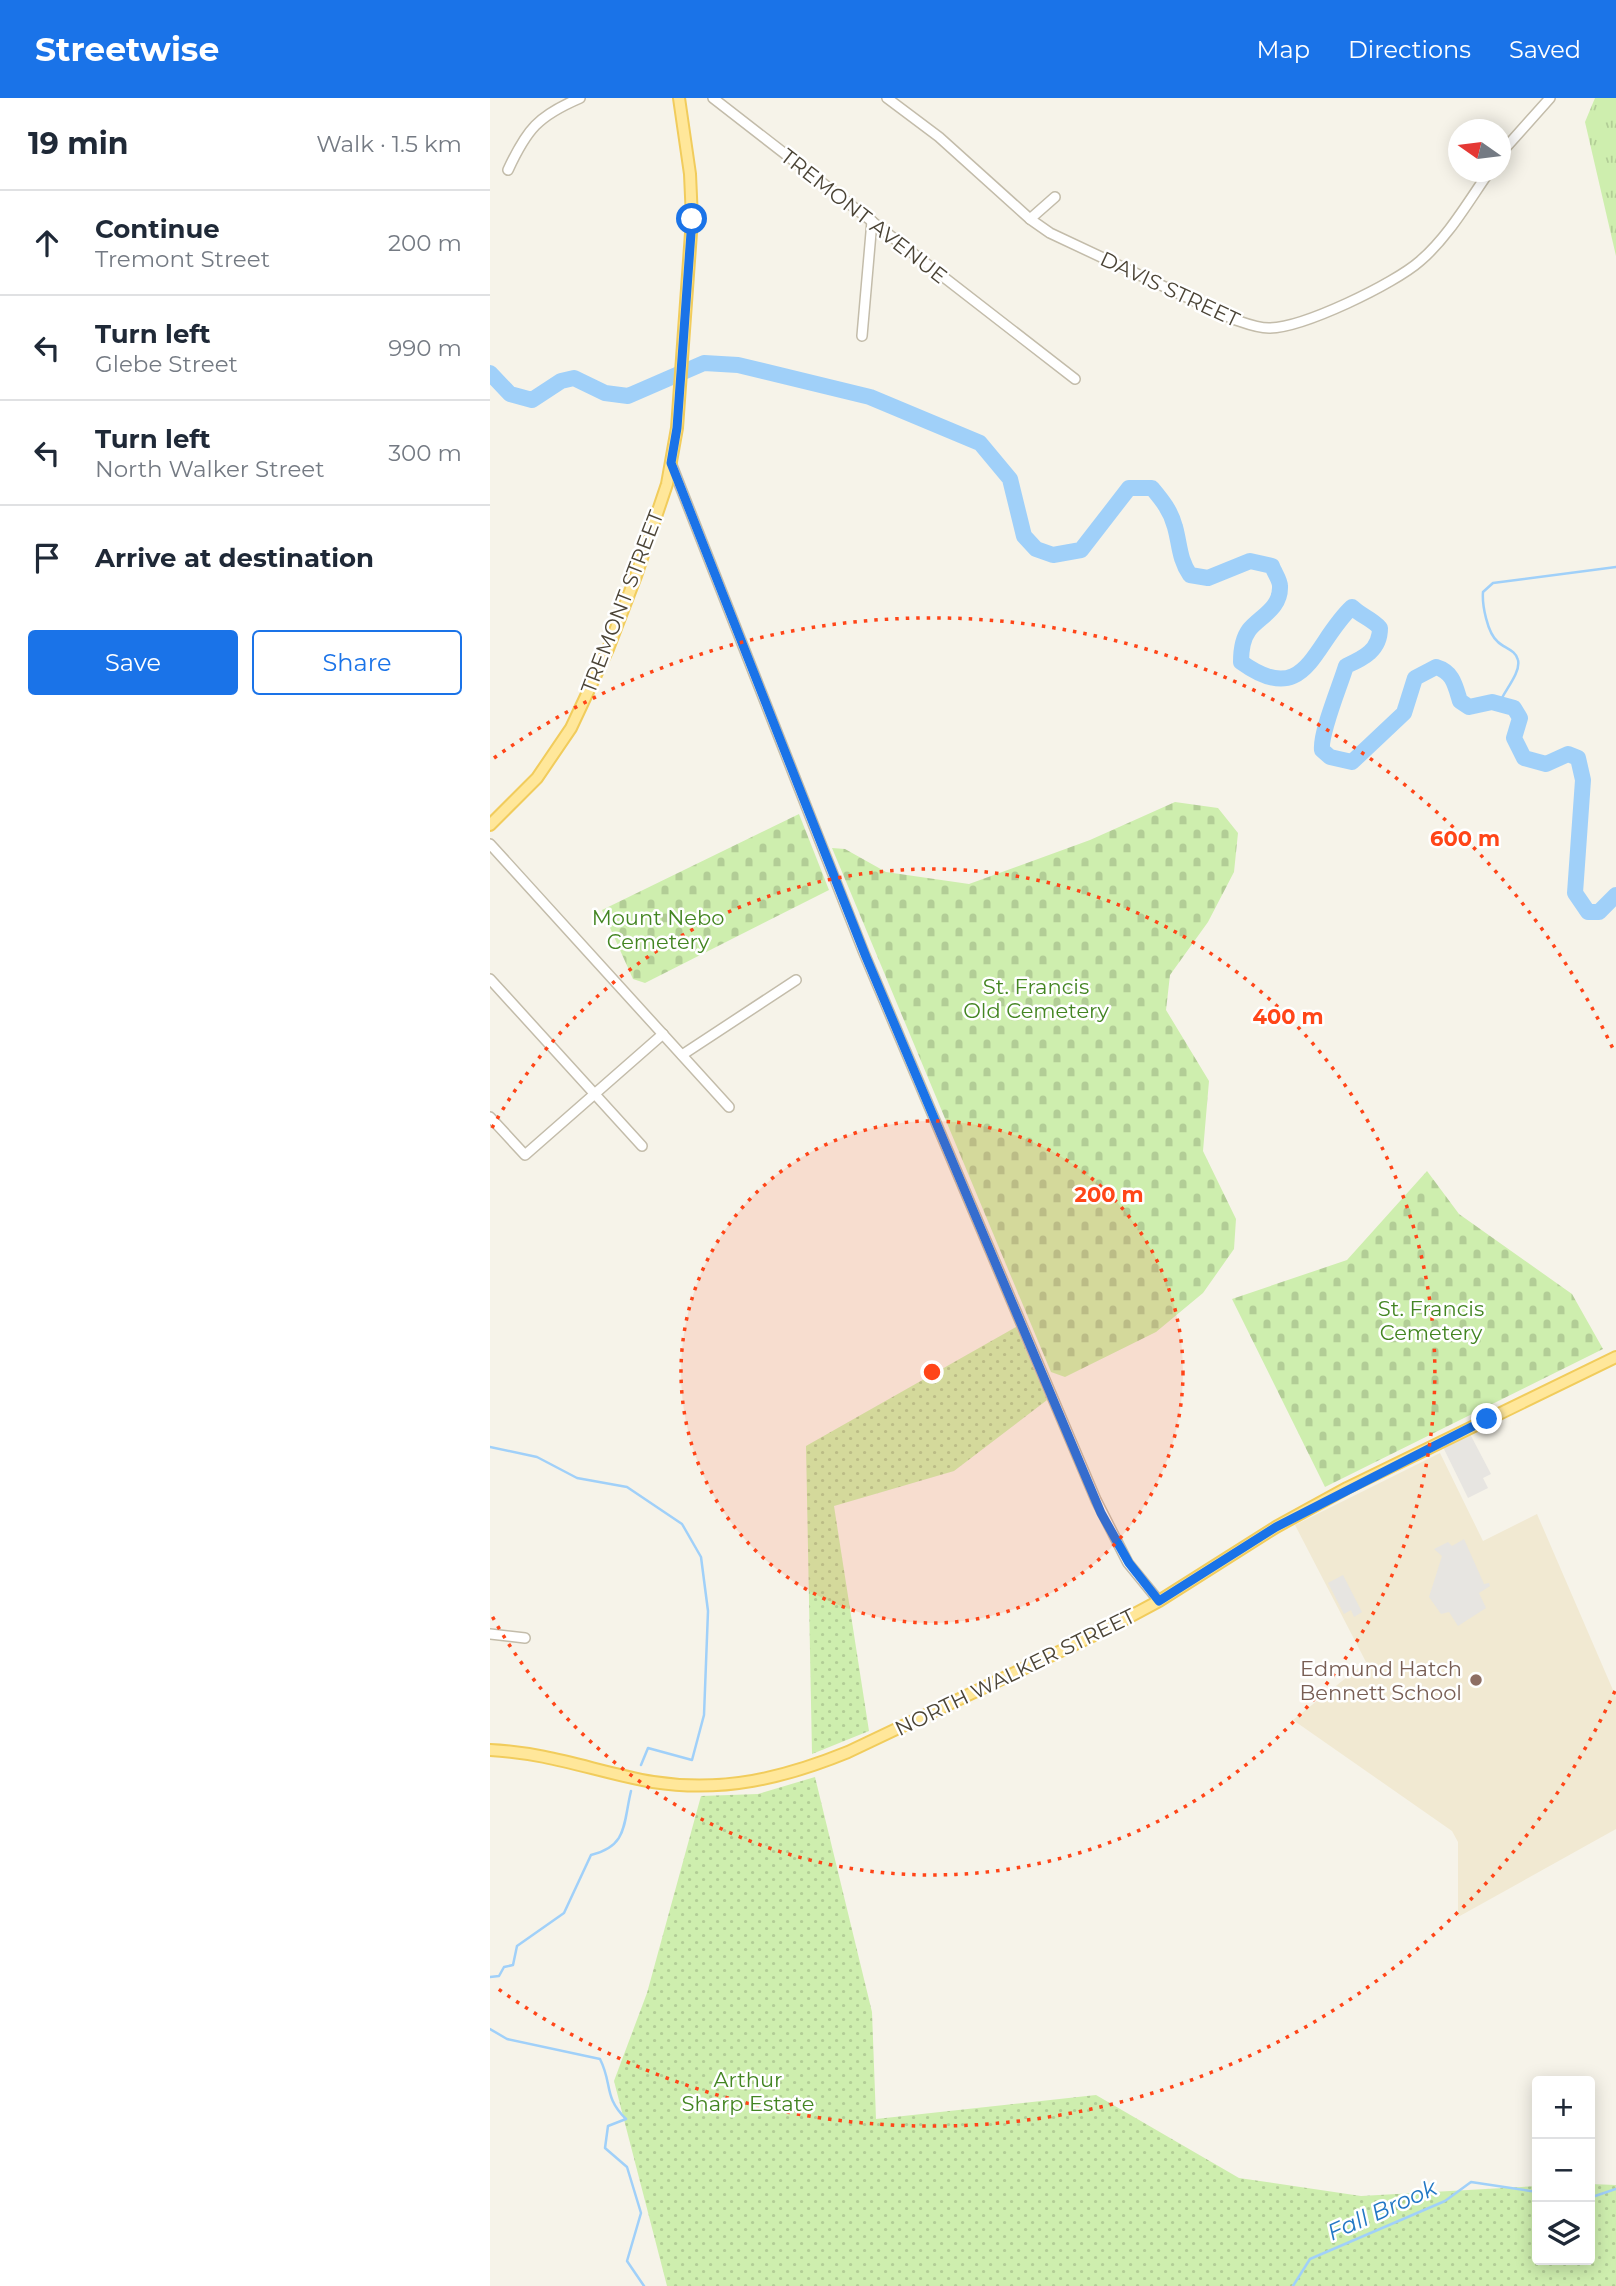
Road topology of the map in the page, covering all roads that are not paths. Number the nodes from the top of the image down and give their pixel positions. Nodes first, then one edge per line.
1 (580, 98) edge
2 (678, 98) edge
3 (713, 98) edge
4 (887, 98) edge
5 (1550, 98) edge
6 (1511, 142) edge
7 (508, 170) dead end
8 (1482, 182) edge
9 (1055, 197) dead end
10 (1030, 219) junction
11 (872, 221) junction
12 (862, 336) dead end
13 (1075, 379) dead end
14 (671, 463) junction
15 (490, 825) edge
16 (490, 844) edge
17 (490, 979) edge
18 (796, 980) dead end
19 (663, 1034) junction
20 (682, 1055) junction
21 (595, 1094) junction
22 (729, 1107) dead end
23 (490, 1117) edge
24 (642, 1146) dead end
25 (1616, 1357) edge
26 (1159, 1601) junction
27 (490, 1634) edge
28 (525, 1638) dead end
29 (490, 1750) edge

1 - 7 street
2 - 14 main road, TREMONT STREET
3 - 11 street, TREMONT AVENUE
4 - 10 street, DAVIS STREET
5 - 6 street
8 - 10 street, DAVIS STREET
9 - 10 street
11 - 12 street
11 - 13 street, TREMONT AVENUE
14 - 15 main road, TREMONT STREET
14 - 26 street
16 - 19 street
17 - 21 street
18 - 20 street
19 - 20 street
19 - 21 street
20 - 22 street
21 - 23 street
21 - 24 street
25 - 26 main road, NORTH WALKER STREET
26 - 29 main road, NORTH WALKER STREET
27 - 28 street

